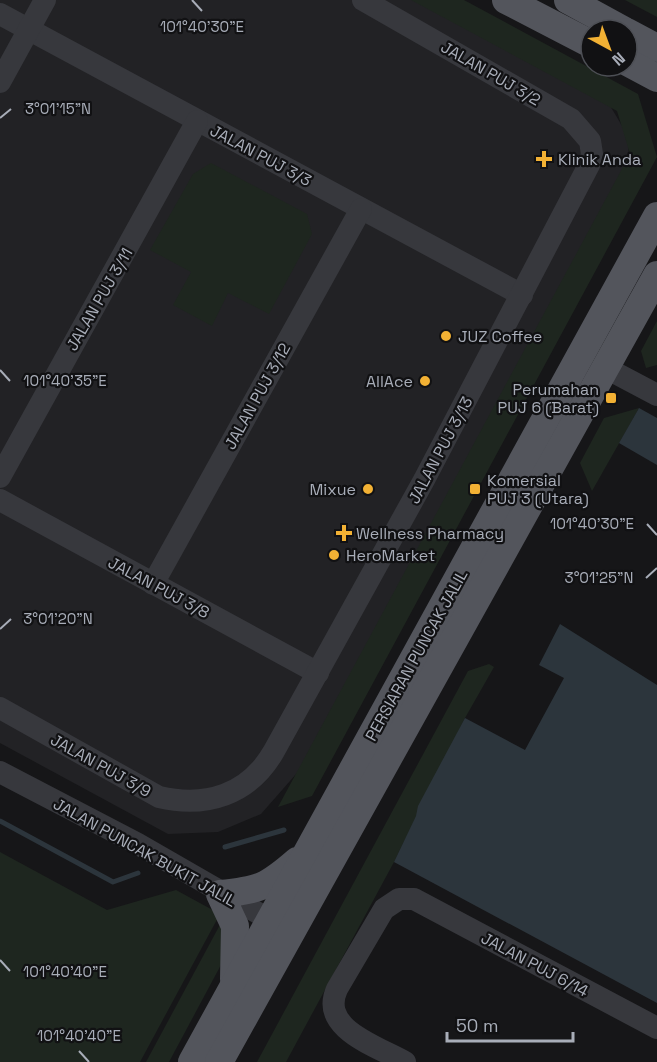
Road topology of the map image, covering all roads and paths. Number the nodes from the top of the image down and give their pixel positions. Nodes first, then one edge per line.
1 (45, 0) edge
2 (363, 0) edge
3 (506, 0) edge
4 (568, 0) edge
5 (0, 14) edge
6 (601, 18) edge
7 (28, 31) junction
8 (579, 38) edge
9 (639, 38) edge
10 (657, 48) edge
11 (639, 68) edge
12 (657, 78) edge
13 (0, 82) edge
14 (197, 121) junction
15 (589, 165) joint
16 (361, 209) junction
17 (657, 216) edge
18 (657, 275) edge
19 (522, 295) junction
20 (606, 368) junction
21 (657, 395) edge
22 (0, 477) edge
23 (0, 500) edge
24 (153, 584) junction
25 (318, 673) junction
26 (0, 708) edge
27 (0, 772) edge
28 (242, 786) joint
29 (306, 853) junction
30 (220, 894) junction
31 (280, 926) junction
32 (233, 987) junction
33 (657, 1028) edge
34 (192, 1062) edge
35 (219, 1062) edge
36 (405, 1062) edge

1 - 7 street
2 - 15 street, JALAN PUJ 3/2
3 - 8 main road
4 - 6 main road
5 - 7 street, JALAN PUJ 3/3
7 - 13 street
7 - 14 street, JALAN PUJ 3/3
9 - 10 main road
11 - 12 main road
14 - 16 street, JALAN PUJ 3/3
14 - 22 street, JALAN PUJ 3/11
15 - 19 street, JALAN PUJ 3/13
16 - 19 street, JALAN PUJ 3/3
16 - 24 street, JALAN PUJ 3/12
17 - 29 main road, PERSIARAN PUNCAK JALIL
18 - 20 main road, PERSIARAN PUNCAK JALIL
19 - 25 street, JALAN PUJ 3/13
20 - 21 street
20 - 31 main road, PERSIARAN PUNCAK JALIL
23 - 24 street, JALAN PUJ 3/8
24 - 25 street, JALAN PUJ 3/8
25 - 28 street, JALAN PUJ 3/13
26 - 28 street, JALAN PUJ 3/9
27 - 30 street, JALAN PUNCAK BUKIT JALIL
29 - 30 main road
29 - 31 main road, PERSIARAN PUNCAK JALIL
30 - 31 street, JALAN PUNCAK BUKIT JALIL
30 - 32 main road
31 - 32 main road, PERSIARAN PUNCAK JALIL
31 - 35 main road, PERSIARAN PUNCAK JALIL
32 - 34 main road, PERSIARAN PUNCAK JALIL
33 - 36 street, JALAN PUJ 6/14

